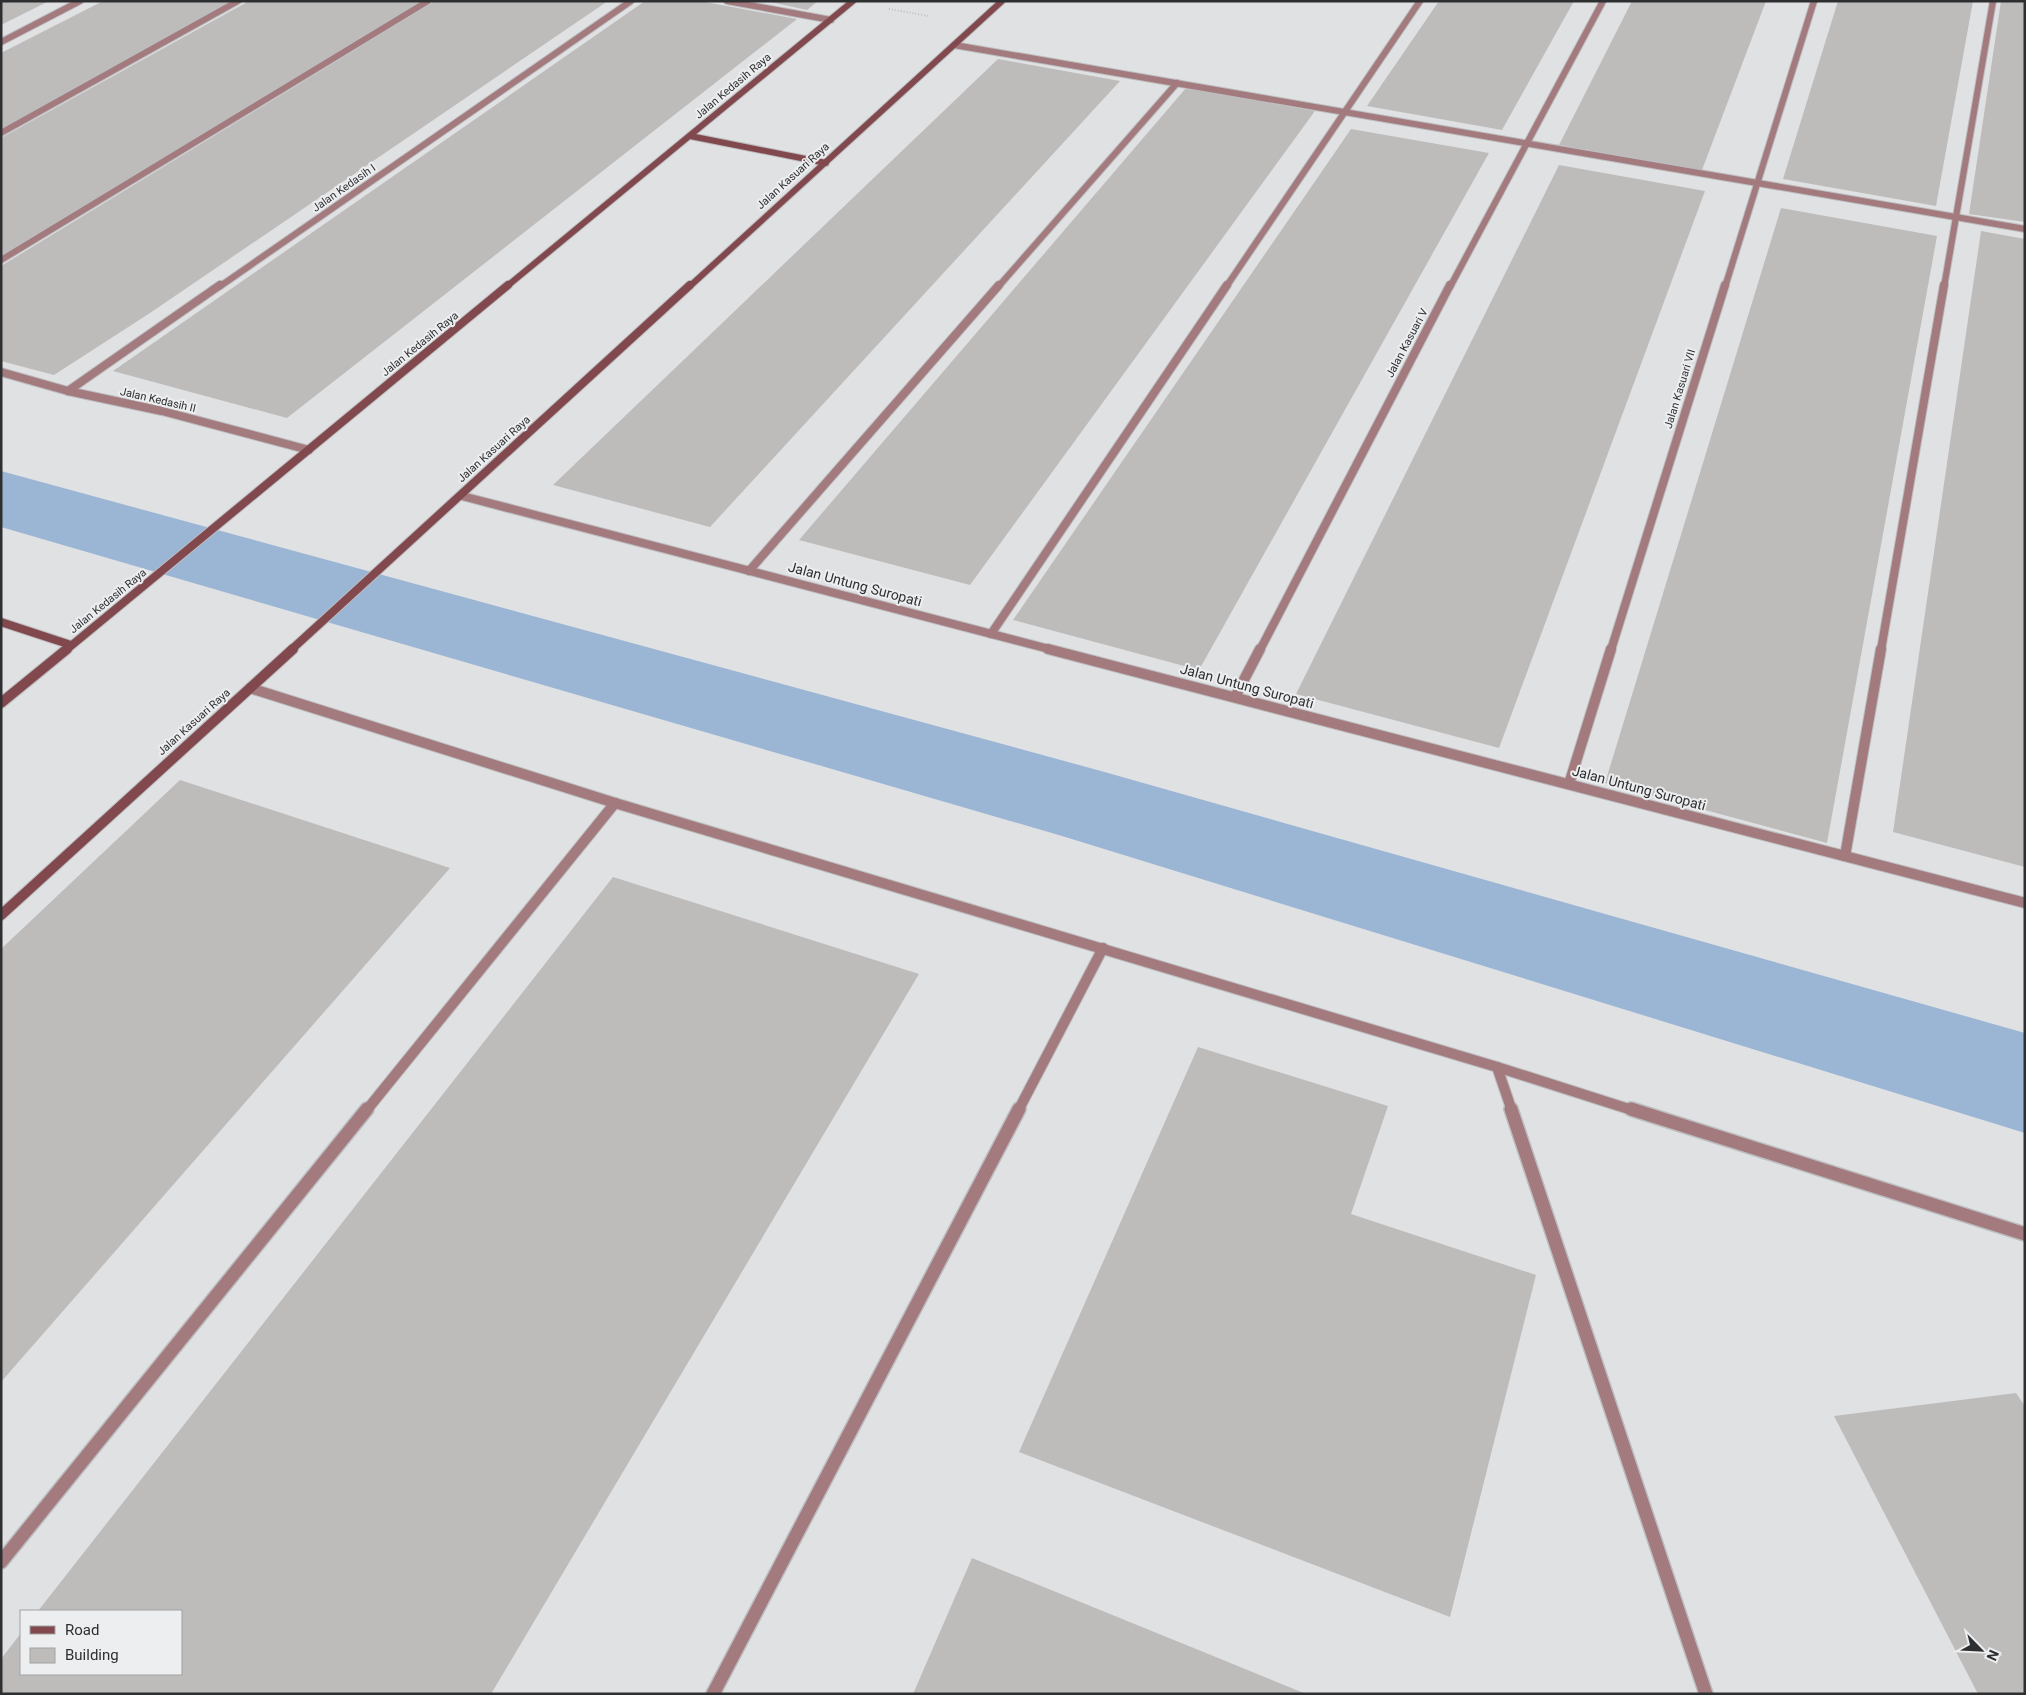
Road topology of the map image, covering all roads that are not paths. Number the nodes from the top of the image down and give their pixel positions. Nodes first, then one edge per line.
1 (80, 1) edge
2 (238, 1) edge
3 (428, 1) edge
4 (631, 1) edge
5 (726, 1) edge
6 (1002, 1) edge
7 (1420, 1) edge
8 (1603, 1) edge
9 (1814, 1) edge
10 (1993, 1) edge
11 (852, 2) edge
12 (831, 20) junction
13 (1, 42) edge
14 (954, 44) junction
15 (1177, 83) junction
16 (1345, 112) junction
17 (1, 133) edge
18 (690, 136) junction
19 (1525, 143) junction
20 (826, 163) junction
21 (1757, 183) junction
22 (1956, 218) junction
23 (2025, 229) edge
24 (1, 260) edge
25 (1, 372) edge
26 (68, 391) junction
27 (309, 450) junction
28 (462, 496) junction
29 (749, 571) junction
30 (1, 622) edge
31 (991, 634) junction
32 (72, 645) junction
33 (250, 688) junction
34 (1235, 697) junction
35 (1, 703) edge
36 (1569, 784) junction
37 (615, 803) junction
38 (1845, 856) junction
39 (2025, 903) edge
40 (1, 915) edge
41 (1103, 948) junction
42 (1497, 1067) junction
43 (2025, 1234) edge
44 (1, 1562) edge
45 (713, 1694) edge
46 (1706, 1694) edge

1 - 13 street
2 - 17 street
3 - 24 street
4 - 26 street, Jalan Kedasih I
5 - 12 street
6 - 14 main road, Jalan Kasuari Raya
7 - 16 street
8 - 19 street, Jalan Kasuari V
9 - 21 street, Jalan Kasuari VII
10 - 22 street
11 - 12 main road, Jalan Kedasih Raya
12 - 18 main road, Jalan Kedasih Raya
14 - 15 street
14 - 20 main road, Jalan Kasuari Raya
15 - 16 street
15 - 29 street
16 - 19 street
16 - 31 street
18 - 20 main road
18 - 27 main road, Jalan Kedasih Raya
19 - 21 street
19 - 34 street, Jalan Kasuari V
20 - 28 main road, Jalan Kasuari Raya
21 - 22 street
21 - 36 street, Jalan Kasuari VII
22 - 23 street
22 - 38 street
25 - 26 street, Jalan Kedasih II
26 - 27 street, Jalan Kedasih II
27 - 32 main road, Jalan Kedasih Raya
28 - 29 street, Jalan Untung Suropati
28 - 33 main road, Jalan Kasuari Raya
29 - 31 street, Jalan Untung Suropati
30 - 32 main road
31 - 34 street, Jalan Untung Suropati
32 - 35 main road, Jalan Kedasih Raya
33 - 37 street
33 - 40 main road, Jalan Kasuari Raya
34 - 36 street, Jalan Untung Suropati
36 - 38 street, Jalan Untung Suropati
37 - 41 street
37 - 44 street
38 - 39 street, Jalan Untung Suropati
41 - 42 street
41 - 45 street
42 - 43 street
42 - 46 street

